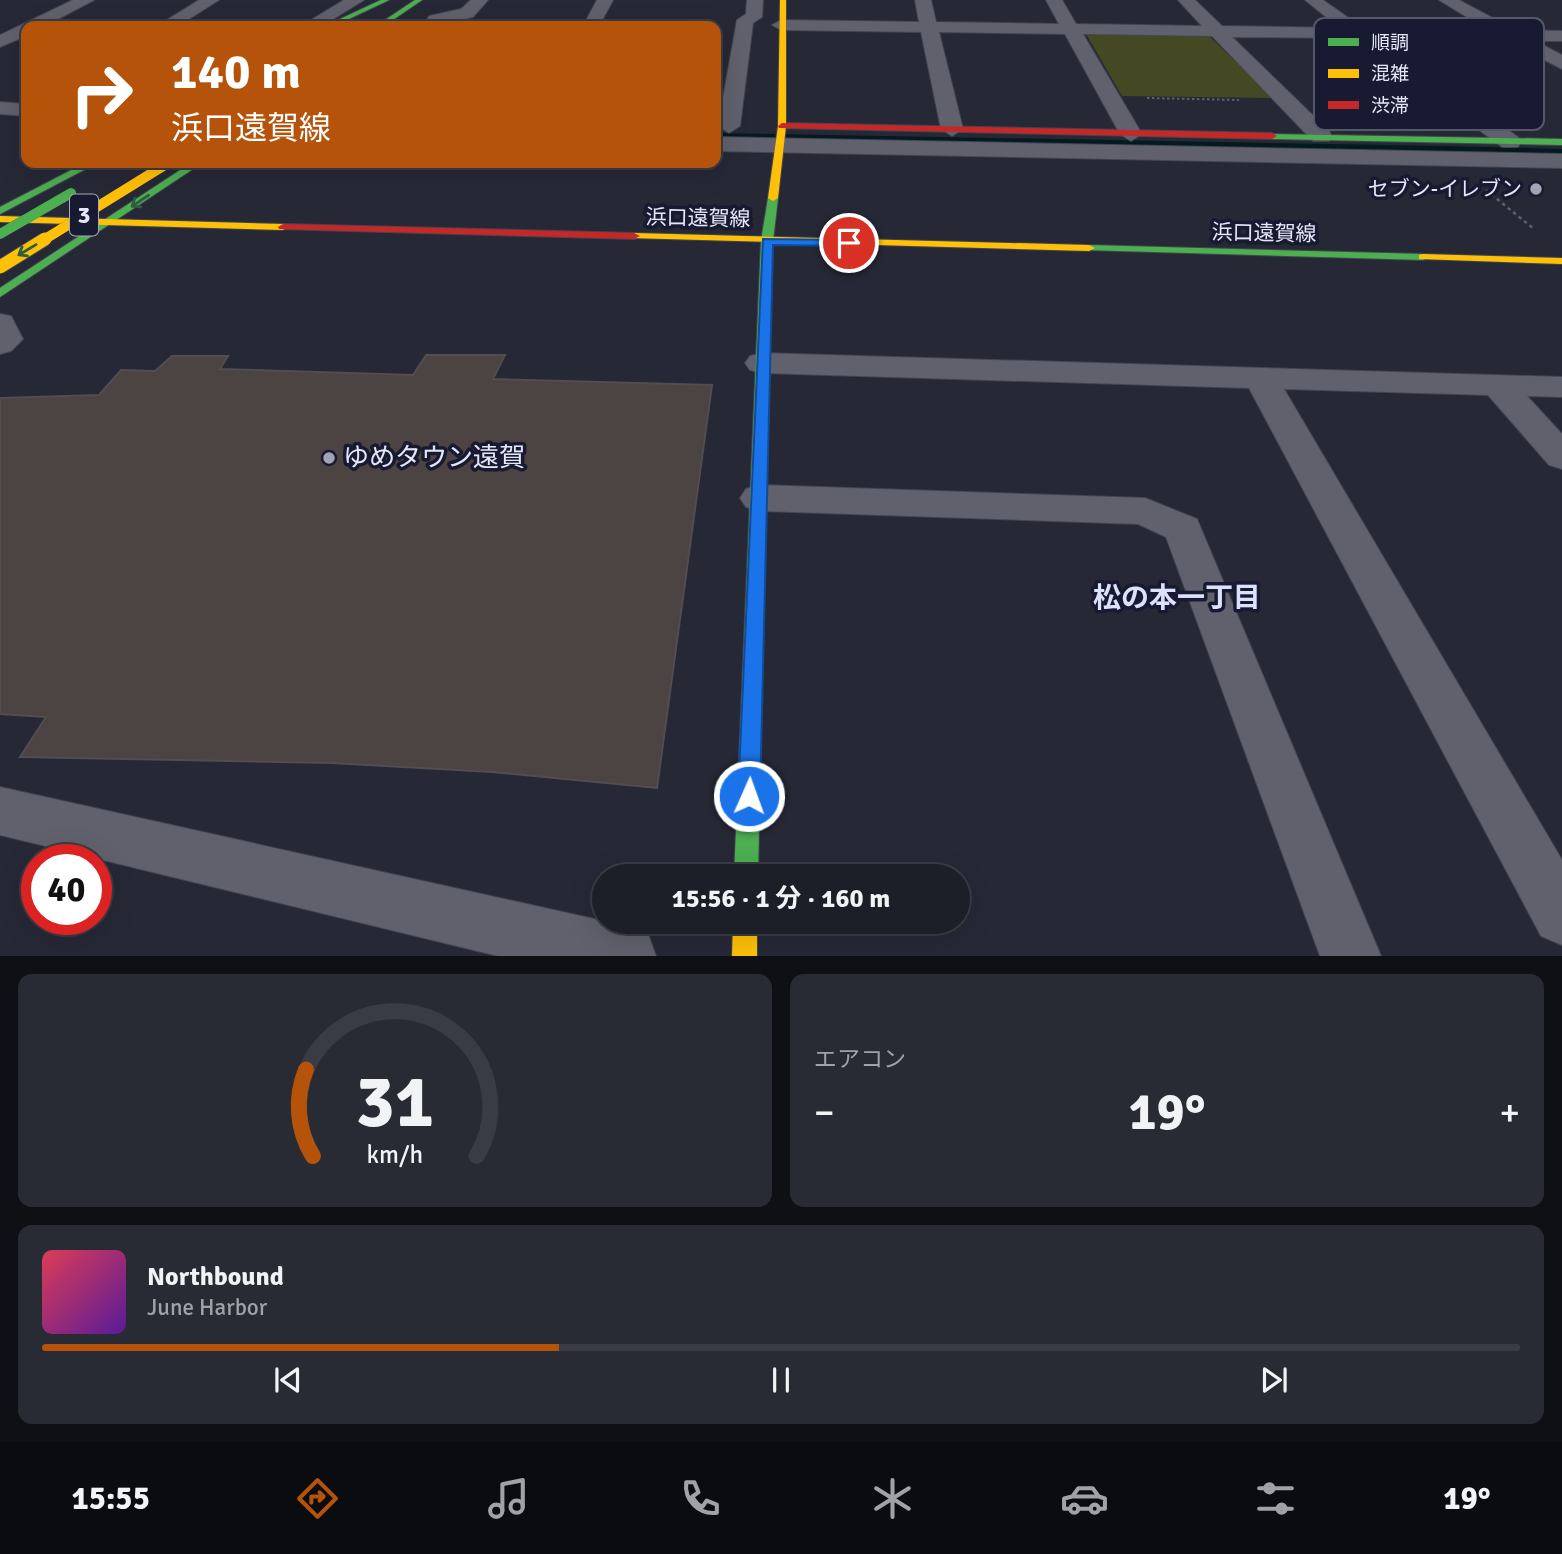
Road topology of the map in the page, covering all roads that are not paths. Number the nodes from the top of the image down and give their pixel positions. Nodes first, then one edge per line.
1 (86, 0) edge
2 (211, 0) edge
3 (388, 0) edge
4 (440, 0) edge
5 (460, 0) edge
6 (480, 0) edge
7 (605, 0) edge
8 (755, 0) edge
9 (782, 0) edge
10 (923, 0) edge
11 (1054, 0) edge
12 (1186, 0) edge
13 (1313, 0) edge
14 (1447, 0) edge
15 (354, 12) edge
16 (330, 13) edge
17 (425, 15) edge
18 (1339, 18) edge
19 (1480, 18) edge
20 (42, 21) edge
21 (175, 21) edge
22 (400, 21) edge
23 (594, 21) edge
24 (781, 25) junction
25 (929, 27) junction
26 (1072, 29) junction
27 (1217, 30) junction
28 (1314, 31) edge
29 (21, 32) edge
30 (1544, 36) edge
31 (1562, 36) edge
32 (0, 42) edge
33 (1544, 53) edge
34 (1562, 63) edge
35 (0, 108) edge
36 (21, 110) edge
37 (0, 122) edge
38 (21, 124) edge
39 (721, 128) edge
40 (952, 129) junction
41 (1314, 129) edge
42 (1315, 130) edge
43 (1494, 130) edge
44 (721, 132) edge
45 (1131, 134) junction
46 (781, 136) junction
47 (1321, 136) junction
48 (1510, 142) junction
49 (1562, 142) edge
50 (1562, 161) edge
51 (82, 168) edge
52 (161, 168) edge
53 (190, 168) edge
54 (111, 169) dead end
55 (0, 211) edge
56 (0, 219) edge
57 (106, 224) junction
58 (0, 234) edge
59 (767, 241) junction
60 (1562, 261) edge
61 (2, 289) edge
62 (0, 323) edge
63 (0, 344) edge
64 (762, 363) junction
65 (1261, 379) junction
66 (1498, 385) junction
67 (1562, 387) edge
68 (1562, 457) edge
69 (760, 499) junction
70 (0, 811) edge
71 (746, 864) edge
72 (1562, 916) edge
73 (745, 934) edge
74 (626, 956) edge
75 (744, 956) edge
76 (1351, 956) edge

1 - 20 street
2 - 21 street
3 - 15 main road
4 - 17 main road
5 - 17 street
6 - 17 street
7 - 23 street
8 - 39 street
9 - 24 main road
10 - 25 street
11 - 26 street
12 - 27 street
13 - 18 street
14 - 19 street
15 - 16 street
17 - 22 main road
24 - 25 street
24 - 46 main road
25 - 26 street
25 - 40 street
26 - 27 street
26 - 45 street
27 - 28 street
27 - 41 street
29 - 32 street
30 - 31 street
33 - 34 street
35 - 36 street
37 - 38 street
40 - 45 main road
40 - 46 main road
42 - 47 street
43 - 48 street
44 - 46 street
45 - 47 main road
46 - 50 street
46 - 59 main road
47 - 48 main road
48 - 49 main road
51 - 55 main road
52 -> 61 main road, 3, bridge
53 -> 57 main road
54 - 58 main road, 3, bridge
56 - 57 main road, 浜口遠賀線
57 - 59 main road, 浜口遠賀線
57 - 61 main road
59 - 60 main road, 浜口遠賀線
59 - 64 main road
62 - 63 street
64 - 65 street
64 - 69 main road
65 - 66 street
65 - 72 street
66 - 67 street
66 - 68 street
69 - 71 main road
69 - 76 street
70 - 74 street
73 - 75 main road

